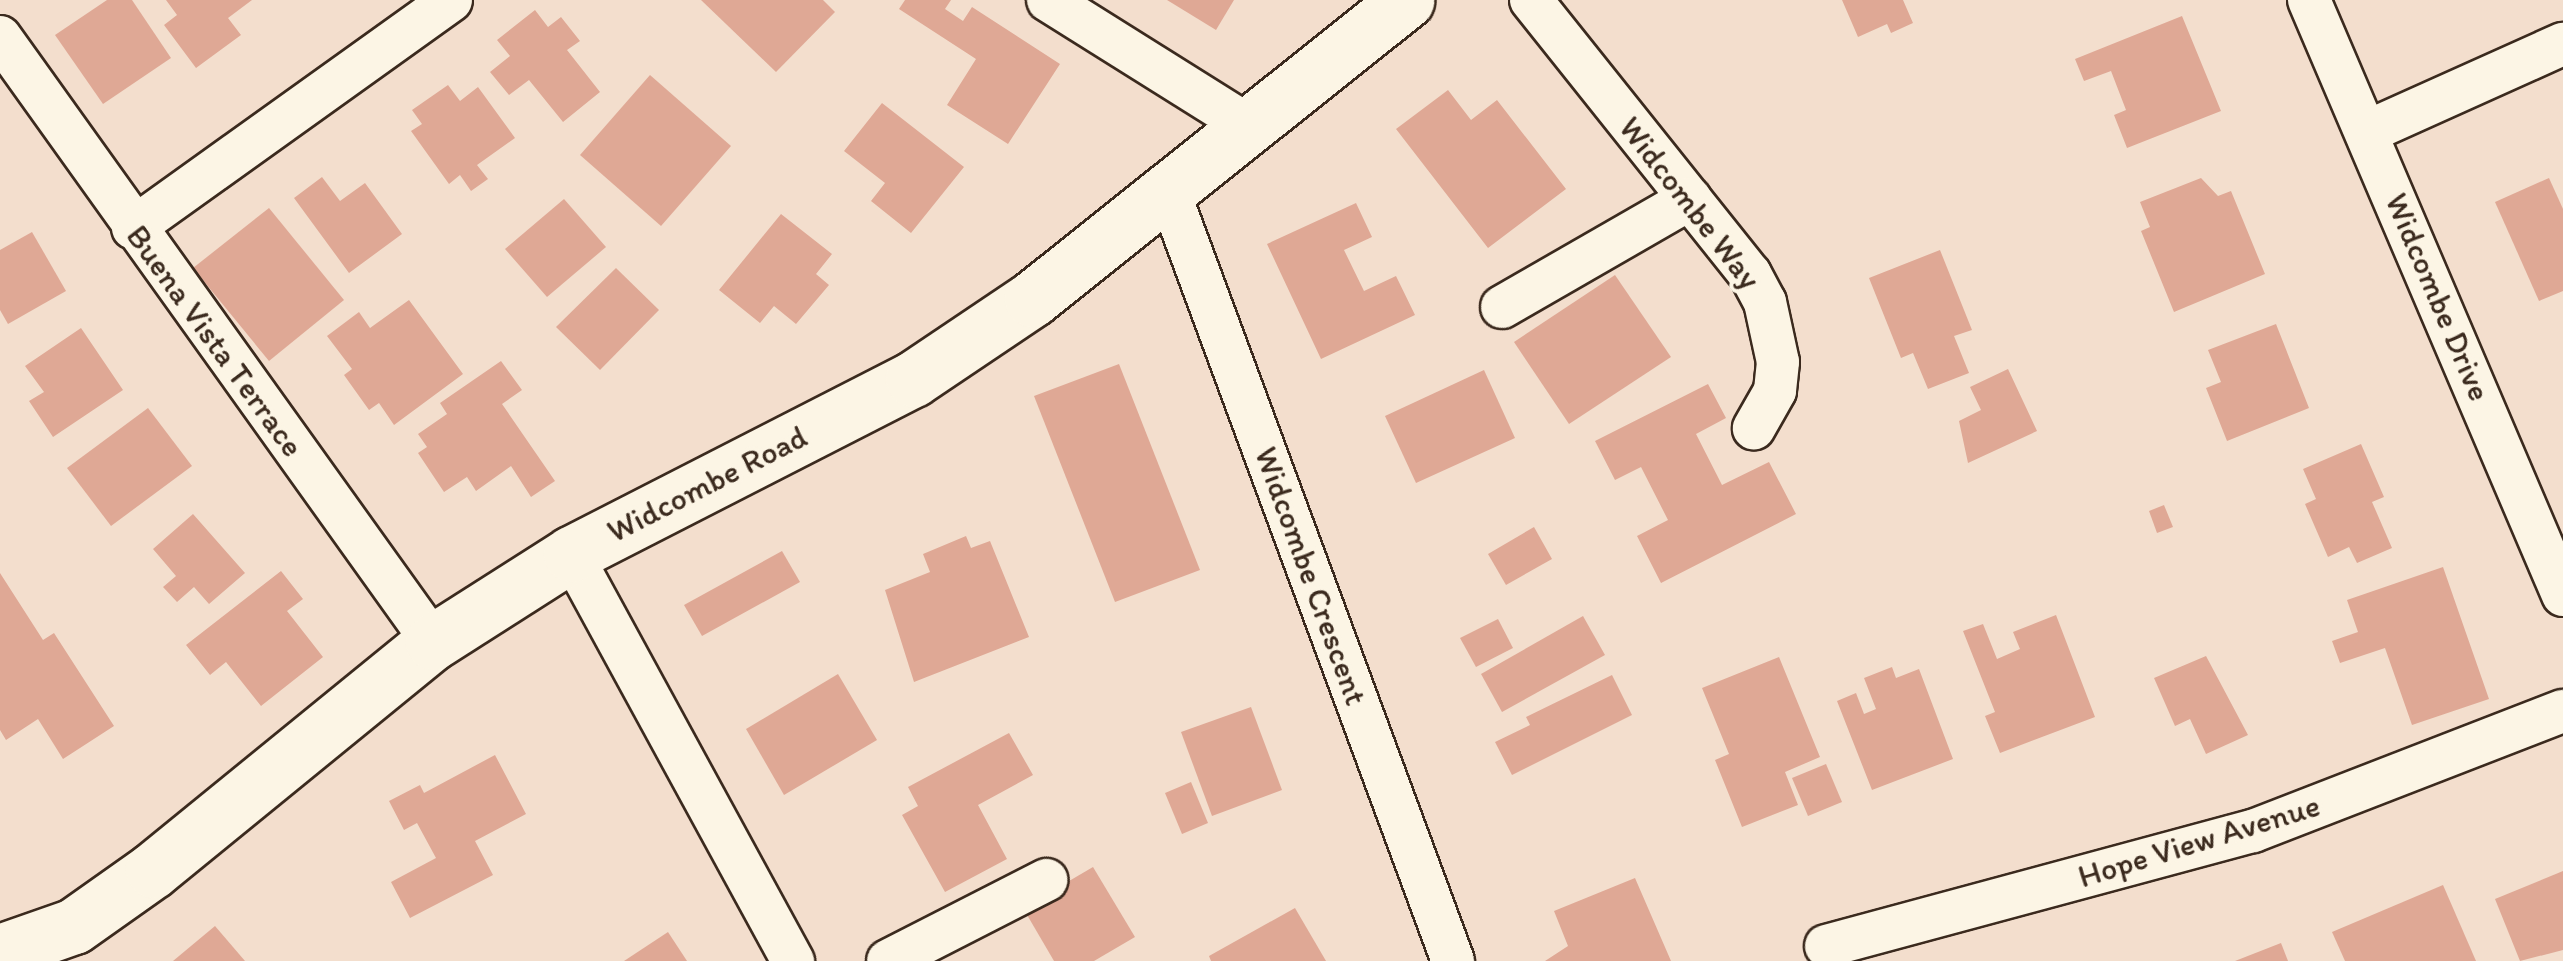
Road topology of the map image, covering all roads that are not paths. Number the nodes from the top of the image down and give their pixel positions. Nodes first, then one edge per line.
1 (451, 0) edge
2 (1048, 0) edge
3 (1406, 0) edge
4 (1531, 0) edge
5 (2309, 0) edge
6 (0, 37) edge
7 (2563, 44) edge
8 (1247, 124) junction
9 (2369, 131) junction
10 (1168, 190) junction
11 (1690, 199) junction
12 (134, 228) junction
13 (1502, 307) dead end
14 (1754, 428) dead end
15 (571, 554) junction
16 (2563, 595) edge
17 (434, 642) junction
18 (2563, 710) edge
19 (1046, 880) dead end
20 (1826, 946) dead end
21 (0, 952) edge
22 (793, 961) edge
23 (888, 961) edge
24 (1453, 961) edge

1 - 12 street
2 - 8 street
3 - 8 street, Widcombe Road
4 - 11 street, Widcombe Way
5 - 9 street, Widcombe Drive
6 - 12 street, Buena Vista Terrace
7 - 9 street
8 - 10 street, Widcombe Road
9 - 16 street, Widcombe Drive
10 - 15 street, Widcombe Road
10 - 24 street, Widcombe Crescent
11 - 13 street
11 - 14 street, Widcombe Way
12 - 17 street, Buena Vista Terrace
15 - 17 street, Widcombe Road
15 - 22 street
17 - 21 street, Widcombe Road
18 - 20 street, Hope View Avenue
19 - 23 street

